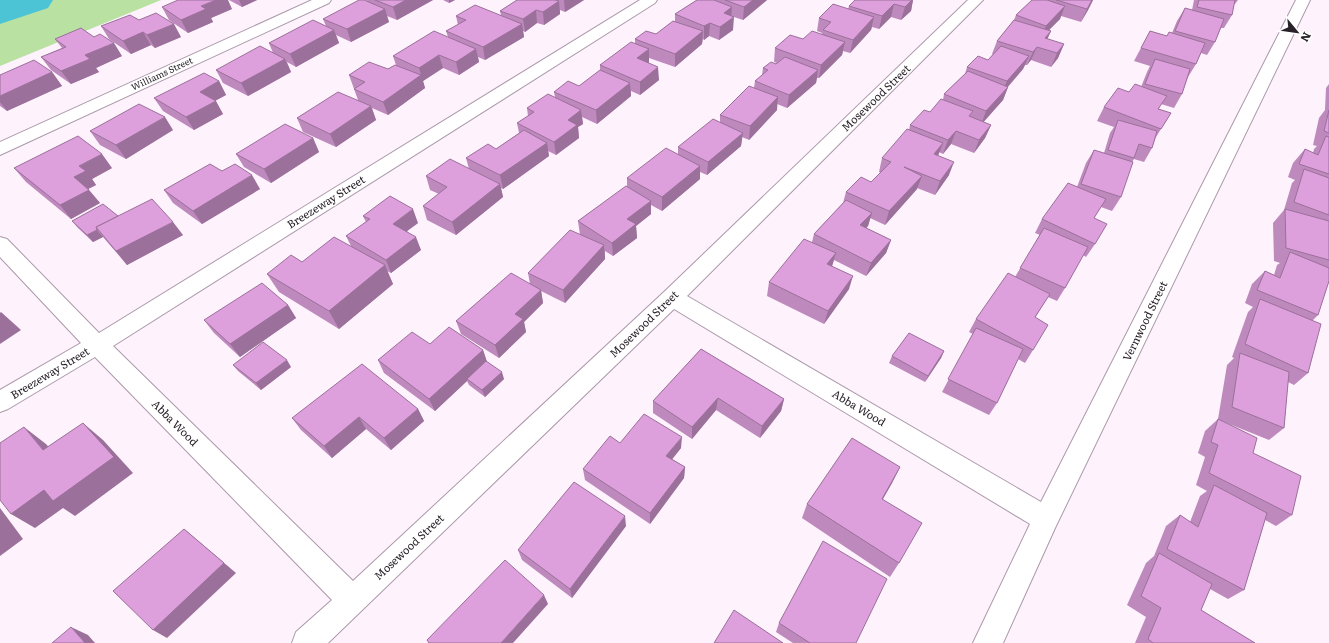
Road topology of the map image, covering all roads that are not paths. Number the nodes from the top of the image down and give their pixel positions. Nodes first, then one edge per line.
1 (324, 0) edge
2 (650, 0) edge
3 (976, 0) edge
4 (1303, 0) edge
5 (0, 149) edge
6 (0, 244) edge
7 (672, 298) junction
8 (97, 344) junction
9 (0, 402) edge
10 (1046, 519) junction
11 (352, 600) junction
12 (307, 643) edge
13 (988, 643) edge

1 - 5 street, Williams Street
2 - 8 street, Breezeway Street
3 - 7 street, Mosewood Street
4 - 10 street, Vernwood Street
6 - 8 street, Abba Wood
7 - 10 street, Abba Wood
7 - 11 street, Mosewood Street
8 - 9 street, Breezeway Street
8 - 11 street, Abba Wood
10 - 13 street, Vernwood Street
11 - 12 street, Mosewood Street

